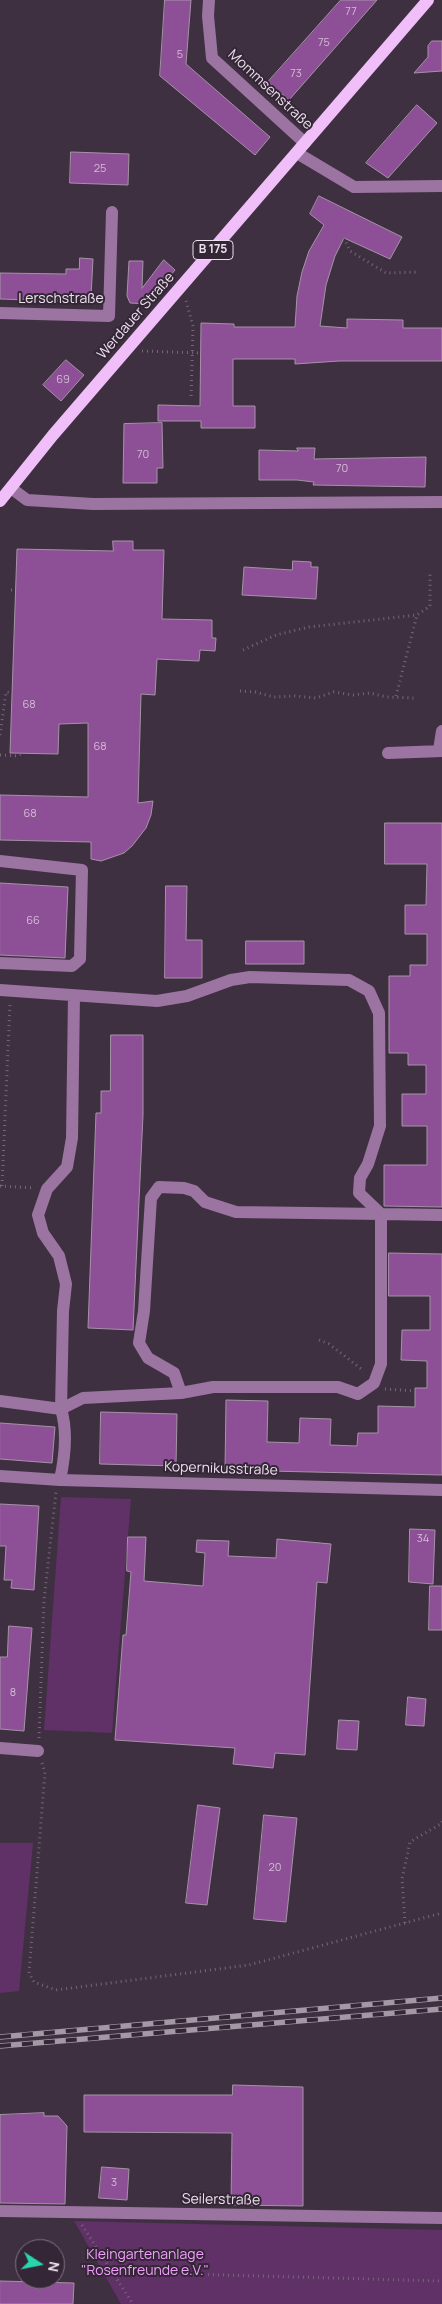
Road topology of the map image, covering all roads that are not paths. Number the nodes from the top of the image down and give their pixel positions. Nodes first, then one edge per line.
1 (209, 0) edge
2 (428, 0) edge
3 (301, 148) junction
4 (442, 186) edge
5 (112, 212) dead end
6 (0, 313) edge
7 (11, 488) junction
8 (0, 501) edge
9 (442, 502) edge
10 (442, 731) edge
11 (440, 751) edge
12 (388, 753) dead end
13 (0, 861) edge
14 (0, 964) edge
15 (5, 990) edge
16 (74, 996) junction
17 (381, 1214) junction
18 (442, 1215) edge
19 (180, 1393) junction
20 (0, 1401) edge
21 (61, 1408) junction
22 (0, 1476) edge
23 (60, 1480) junction
24 (442, 1490) edge
25 (0, 1748) edge
26 (38, 1751) road end
27 (0, 2211) edge
28 (442, 2218) edge

1 - 3 street, Mommsenstraße
2 - 3 main road, Werdauer Straße / B 175
3 - 4 street
3 - 7 main road, Werdauer Straße / B 175
5 - 6 street, Lerschstraße
7 - 8 main road, Werdauer Straße / B 175
7 - 9 street
10 - 11 street
11 - 12 street
13 - 14 street
15 - 16 street
16 - 17 street
16 - 21 street
17 - 18 street
17 - 19 street
17 - 19 street
19 - 21 street
20 - 21 street
21 - 23 street
22 - 23 street, Kopernikusstraße
23 - 24 street, Kopernikusstraße
25 - 26 street
27 - 28 street, Seilerstraße

